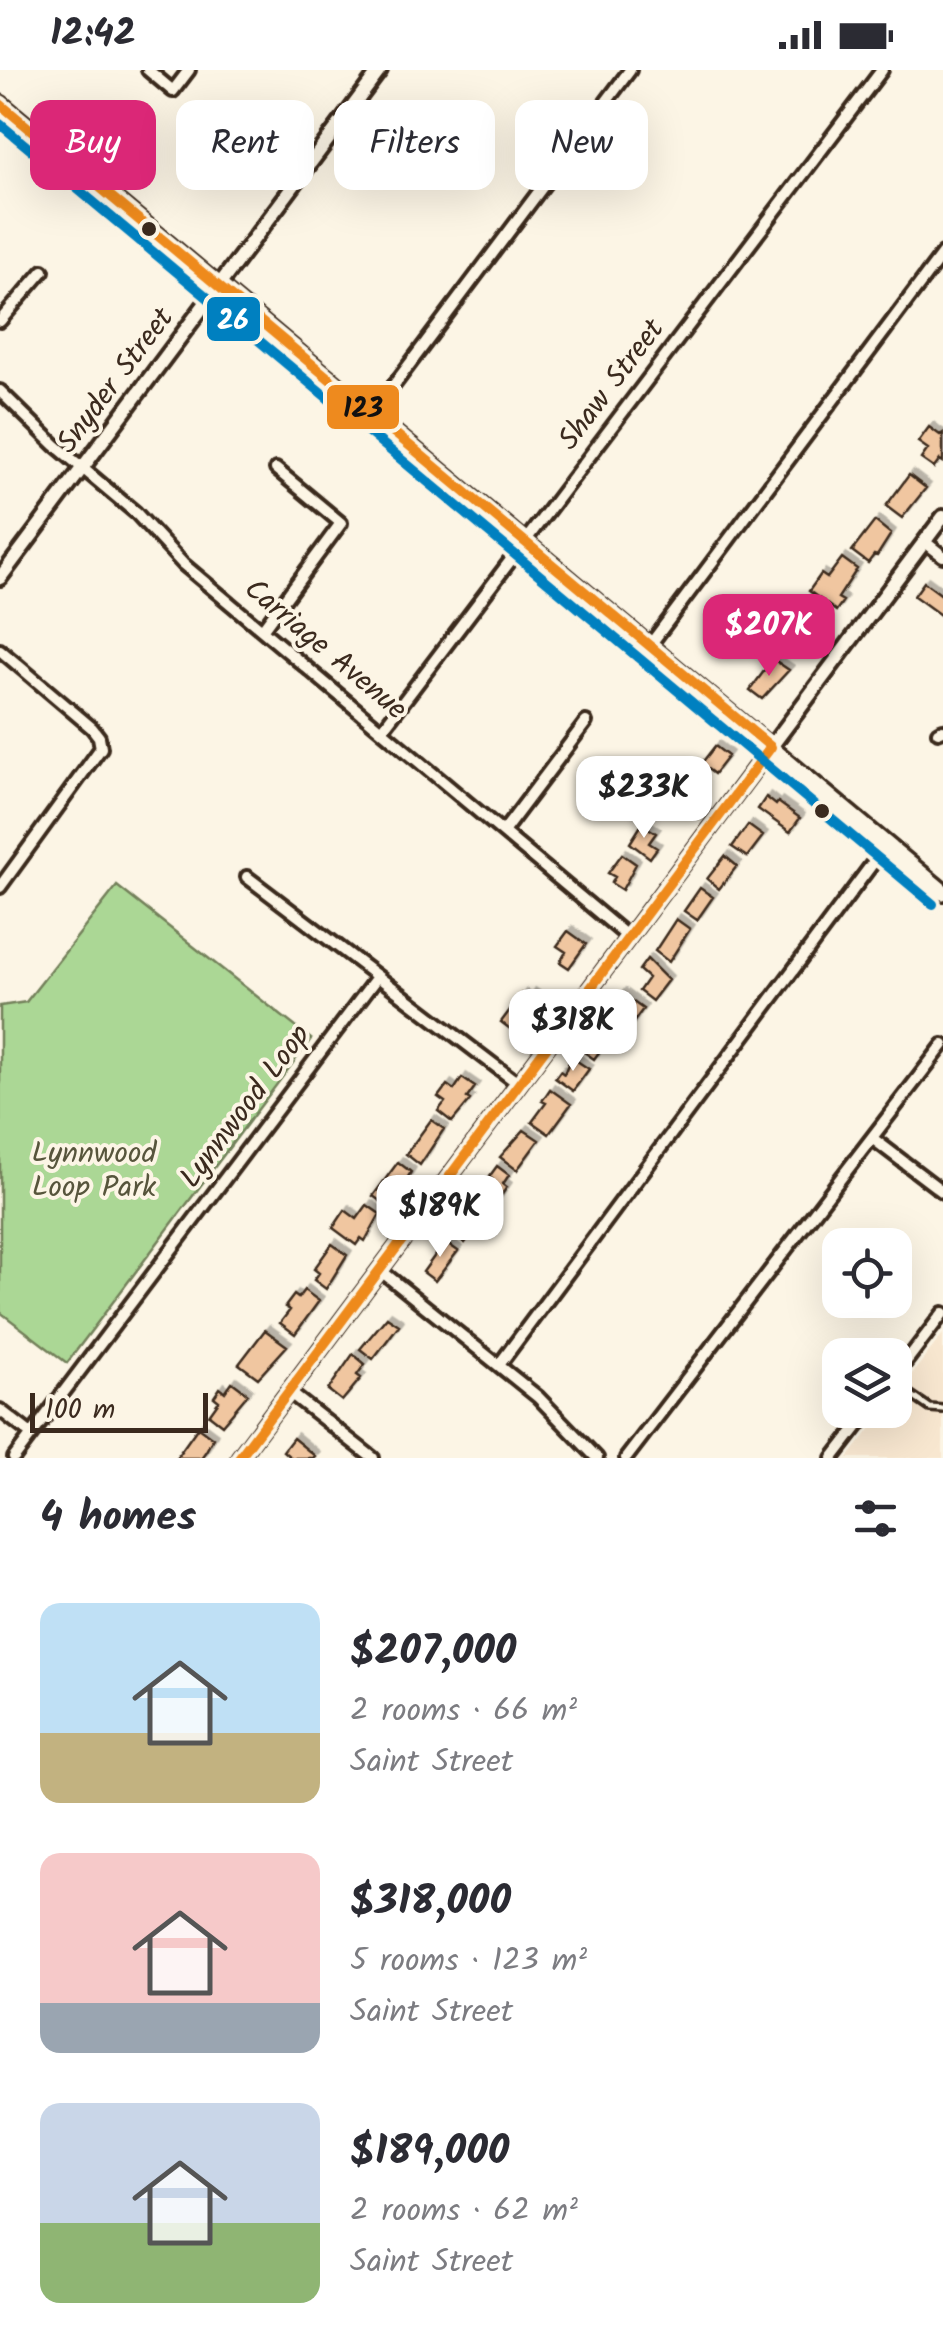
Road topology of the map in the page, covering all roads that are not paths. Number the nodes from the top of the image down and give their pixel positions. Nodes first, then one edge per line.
1 (148, 70) edge
2 (189, 70) edge
3 (380, 70) edge
4 (630, 70) edge
5 (882, 70) edge
6 (0, 104) edge
7 (943, 254) edge
8 (43, 271) dead end
9 (219, 284) junction
10 (0, 321) edge
11 (0, 391) edge
12 (373, 414) junction
13 (82, 468) junction
14 (276, 469) dead end
15 (943, 518) edge
16 (525, 542) junction
17 (925, 542) junction
18 (943, 556) edge
19 (0, 578) edge
20 (262, 630) junction
21 (650, 646) junction
22 (0, 650) edge
23 (586, 722) dead end
24 (382, 730) junction
25 (771, 747) junction
26 (502, 832) junction
27 (886, 844) junction
28 (247, 877) dead end
29 (0, 886) edge
30 (943, 892) edge
31 (628, 937) junction
32 (377, 977) junction
33 (943, 1044) edge
34 (519, 1084) junction
35 (872, 1138) junction
36 (943, 1192) edge
37 (380, 1270) junction
38 (943, 1313) edge
39 (912, 1354) edge
40 (499, 1365) junction
41 (289, 1392) junction
42 (912, 1396) edge
43 (0, 1410) edge
44 (943, 1410) edge
45 (856, 1428) edge
46 (31, 1434) junction
47 (14, 1458) edge
48 (239, 1458) edge
49 (373, 1458) edge
50 (597, 1458) edge
51 (626, 1458) edge
52 (833, 1458) edge

1 - 2 street
3 - 9 street, Snyder Street
4 - 12 street
5 - 16 street, Shaw Street
6 - 9 main road
7 - 21 street
8 - 10 street
9 - 12 main road
9 - 13 street, Snyder Street
11 - 13 street, Carriage Avenue
12 - 16 main road
13 - 19 street, Snyder Street
13 - 20 street, Carriage Avenue
14 - 20 street
15 - 17 street
16 - 21 main road
16 - 24 street, Shaw Street
17 - 18 street
17 - 25 street
20 - 24 street, Carriage Avenue
21 - 25 main road
22 - 29 street
23 - 26 street
24 - 26 street, Carriage Avenue
25 - 27 main road
25 - 31 street
26 - 31 street, Carriage Avenue
27 - 30 main road
27 - 40 street
28 - 32 street
31 - 34 street
32 - 34 street
32 - 46 street, Lynnwood Loop
33 - 35 street
34 - 37 street
35 - 36 street
35 - 51 street
37 - 40 street
37 - 41 street
38 - 39 street
40 - 50 street
41 - 48 street
41 - 49 street
42 - 44 lane
43 - 46 street
45 - 52 street
46 - 47 street, Lynnwood Loop

